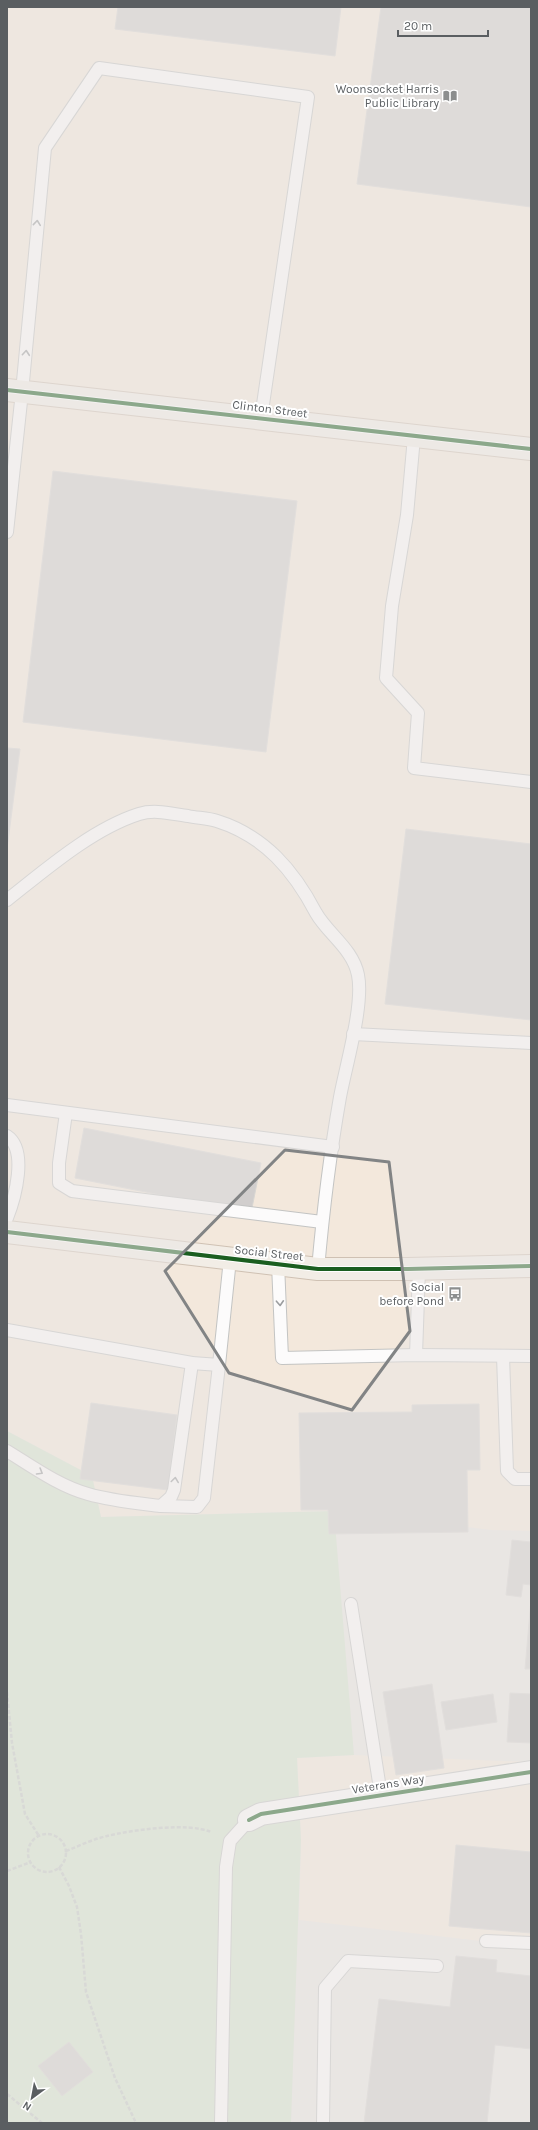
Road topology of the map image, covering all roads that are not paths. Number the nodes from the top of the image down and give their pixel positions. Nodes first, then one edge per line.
1 (15, 391) edge
2 (260, 418) junction
3 (414, 437) junction
4 (531, 450) edge
5 (7, 532) edge
6 (531, 782) edge
7 (7, 900) edge
8 (353, 1034) junction
9 (531, 1043) edge
10 (7, 1105) edge
11 (66, 1113) junction
12 (7, 1136) edge
13 (333, 1147) junction
14 (7, 1218) edge
15 (322, 1222) junction
16 (7, 1232) edge
17 (230, 1259) junction
18 (278, 1264) junction
19 (531, 1266) edge
20 (318, 1269) junction
21 (418, 1269) junction
22 (7, 1330) edge
23 (416, 1355) junction
24 (503, 1356) junction
25 (531, 1356) edge
26 (192, 1363) junction
27 (219, 1365) junction
28 (7, 1451) edge
29 (531, 1479) edge
30 (161, 1506) junction
31 (352, 1604) dead end
32 (531, 1772) edge
33 (381, 1795) junction
34 (249, 1820) joint
35 (486, 1941) dead end
36 (531, 1943) edge
37 (437, 1966) dead end
38 (221, 2123) edge
39 (324, 2123) edge

1 - 2 main road, Clinton Street
1 -> 2 lane
1 - 5 lane
2 - 3 main road, Clinton Street
3 - 4 main road, Clinton Street
3 - 6 lane
7 - 8 lane
8 - 9 lane
8 - 13 lane
10 - 11 lane
11 - 13 lane
11 - 15 lane
12 - 14 lane
13 - 15 lane
15 - 20 lane
16 - 17 main road, Social Street
17 - 18 main road, Social Street
17 - 27 lane
18 - 20 main road, Social Street
18 -> 23 lane
19 - 21 main road, Social Street
20 - 21 main road, Social Street
21 - 23 lane
22 - 26 lane
23 - 24 lane
24 - 25 lane
24 - 29 lane
26 - 27 lane
30 -> 26 lane
27 - 30 lane
28 -> 30 lane
31 - 33 lane
32 - 33 street, Veterans Way
33 - 34 street, Veterans Way
34 - 38 lane
35 - 36 lane
37 - 39 lane

